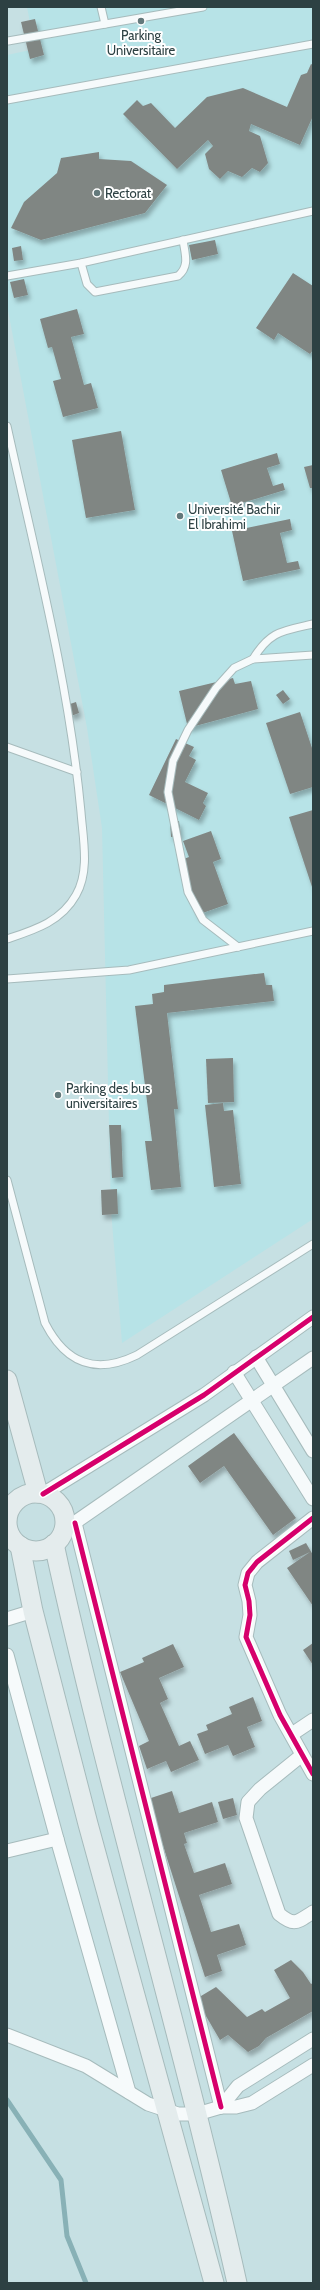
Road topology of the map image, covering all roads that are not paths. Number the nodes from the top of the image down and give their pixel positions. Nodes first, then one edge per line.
1 (101, 7) edge
2 (203, 7) edge
3 (105, 24) junction
4 (7, 39) edge
5 (313, 44) edge
6 (7, 100) edge
7 (313, 211) edge
8 (183, 240) junction
9 (81, 263) junction
10 (7, 276) edge
11 (7, 426) edge
12 (313, 624) edge
13 (313, 655) edge
14 (253, 659) junction
15 (7, 747) edge
16 (77, 772) junction
17 (313, 931) edge
18 (7, 939) edge
19 (238, 947) junction
20 (7, 979) edge
21 (7, 1180) edge
22 (313, 1244) edge
23 (313, 1317) edge
24 (256, 1357) junction
25 (313, 1358) edge
26 (234, 1372) junction
27 (7, 1380) edge
28 (273, 1386) junction
29 (251, 1400) junction
30 (313, 1451) edge
31 (40, 1494) junction
32 (9, 1498) edge
33 (313, 1499) edge
34 (313, 1518) edge
35 (64, 1532) junction
36 (20, 1546) junction
37 (33, 1611) junction
38 (7, 1619) edge
39 (7, 1655) edge
40 (313, 1720) edge
41 (292, 1734) junction
42 (302, 1755) junction
43 (313, 1774) edge
44 (57, 1839) junction
45 (7, 1851) edge
46 (313, 1912) edge
47 (7, 2036) edge
48 (313, 2039) edge
49 (313, 2065) edge
50 (129, 2092) junction
51 (220, 2107) junction
52 (168, 2113) junction
53 (197, 2114) junction
54 (214, 2283) edge
55 (238, 2283) edge

1 - 3 lane
2 - 3 lane
3 - 4 lane
5 - 6 lane
7 - 8 lane
8 - 9 lane
8 - 9 lane
9 - 10 lane
11 - 16 lane
12 - 14 lane
13 - 14 lane
14 - 19 lane
15 - 16 lane
16 - 18 lane
17 - 19 lane
19 - 20 lane
21 - 22 lane
23 - 24 street
24 - 26 street
24 - 28 street
25 - 28 street
26 - 29 street
26 - 31 street
27 - 31 main road
28 - 29 street
28 - 30 street
29 - 33 street
29 - 35 street
31 - 32 main road
31 - 35 main road
32 - 36 main road
34 - 41 street
35 - 36 main road
35 - 51 street
35 - 53 main road
36 - 37 main road
37 - 38 street
37 - 52 main road
39 - 44 street
40 - 41 street
41 - 42 street
42 - 43 street
42 - 46 street
44 - 45 street
44 - 50 street
47 - 50 street
48 - 51 street
49 - 51 street
50 - 52 street
51 - 53 street
52 - 53 street
52 - 54 main road
53 - 55 main road

